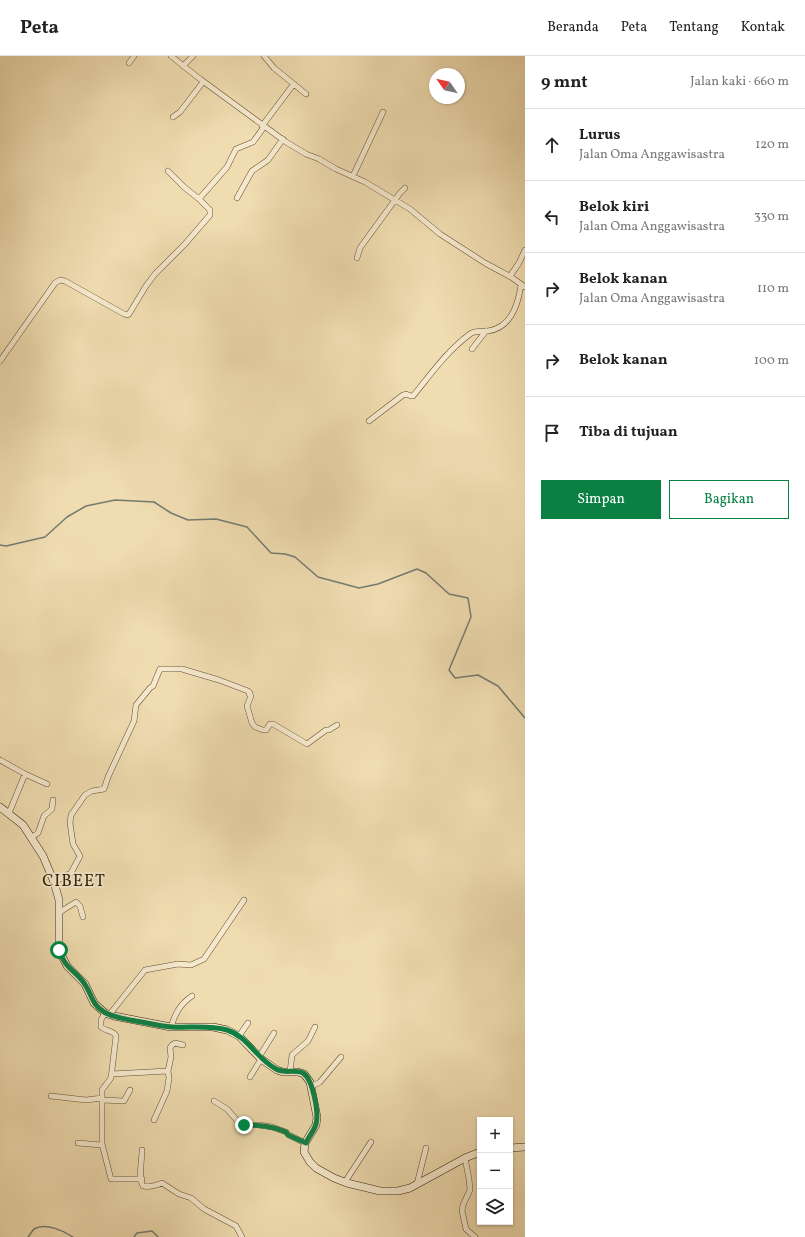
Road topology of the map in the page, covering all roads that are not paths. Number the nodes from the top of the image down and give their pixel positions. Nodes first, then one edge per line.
1 (134, 56) edge
2 (171, 56) edge
3 (193, 56) edge
4 (264, 56) edge
5 (129, 63) dead end
6 (184, 66) junction
7 (203, 82) junction
8 (293, 85) junction
9 (306, 94) dead end
10 (382, 112) dead end
11 (173, 117) dead end
12 (263, 126) junction
13 (283, 139) junction
14 (168, 171) dead end
15 (353, 176) junction
16 (405, 188) dead end
17 (237, 198) dead end
18 (199, 199) junction
19 (394, 200) junction
20 (525, 250) edge
21 (357, 258) dead end
22 (510, 276) junction
23 (523, 286) edge
24 (486, 331) junction
25 (472, 349) dead end
26 (0, 361) edge
27 (369, 421) dead end
28 (337, 725) dead end
29 (0, 760) edge
30 (25, 774) junction
31 (47, 784) dead end
32 (53, 800) dead end
33 (0, 807) edge
34 (9, 813) junction
35 (32, 837) junction
36 (54, 882) junction
37 (244, 900) dead end
38 (60, 912) junction
39 (83, 917) dead end
40 (192, 996) dead end
41 (107, 1014) junction
42 (248, 1023) dead end
43 (171, 1027) junction
44 (315, 1027) dead end
45 (274, 1033) dead end
46 (239, 1036) junction
47 (183, 1045) dead end
48 (341, 1057) dead end
49 (260, 1058) junction
50 (168, 1071) junction
51 (290, 1072) junction
52 (112, 1074) junction
53 (250, 1077) dead end
54 (311, 1087) junction
55 (130, 1090) dead end
56 (51, 1096) dead end
57 (102, 1099) junction
58 (214, 1101) dead end
59 (154, 1120) dead end
60 (371, 1142) dead end
61 (78, 1143) dead end
62 (306, 1143) junction
63 (102, 1144) junction
64 (525, 1147) edge
65 (426, 1148) dead end
66 (513, 1148) edge
67 (142, 1150) dead end
68 (478, 1153) edge
69 (465, 1158) junction
70 (142, 1179) junction
71 (345, 1182) junction
72 (417, 1185) junction
73 (242, 1237) edge
74 (475, 1237) edge

1 - 5 street
2 - 6 street
3 - 6 street
4 - 8 street
6 - 7 street
7 - 11 street
7 - 12 street
8 - 9 street
8 - 12 street
10 - 15 street
12 - 13 street
12 - 18 street
13 - 15 street
13 - 17 street
14 - 18 street
15 - 19 street
16 - 19 street
18 - 26 street
19 - 21 street
19 - 22 street
20 - 22 street
22 - 23 street
23 - 24 street
24 - 25 street
24 - 27 street
28 - 36 street
29 - 30 street
30 - 31 street
30 - 34 street
32 - 35 street
33 - 34 main road
34 - 35 main road
35 - 36 main road
36 - 38 main road
37 - 41 street
38 - 39 street
38 - 41 main road
40 - 43 street
41 - 43 main road
41 - 52 street
42 - 46 street
43 - 46 main road
44 - 51 street
45 - 49 street
46 - 49 main road
47 - 50 street
48 - 54 street
49 - 51 main road
49 - 53 street
50 - 52 street
50 - 59 street
51 - 54 main road
52 - 57 street
54 - 62 main road
55 - 57 street
56 - 57 street
57 - 63 street
58 - 62 street
60 - 71 street
61 - 63 street
62 - 71 main road
63 - 70 street
64 - 66 main road
65 - 72 street
67 - 70 street
68 - 69 main road
69 - 72 main road
69 - 74 street
70 - 73 street
71 - 72 main road

